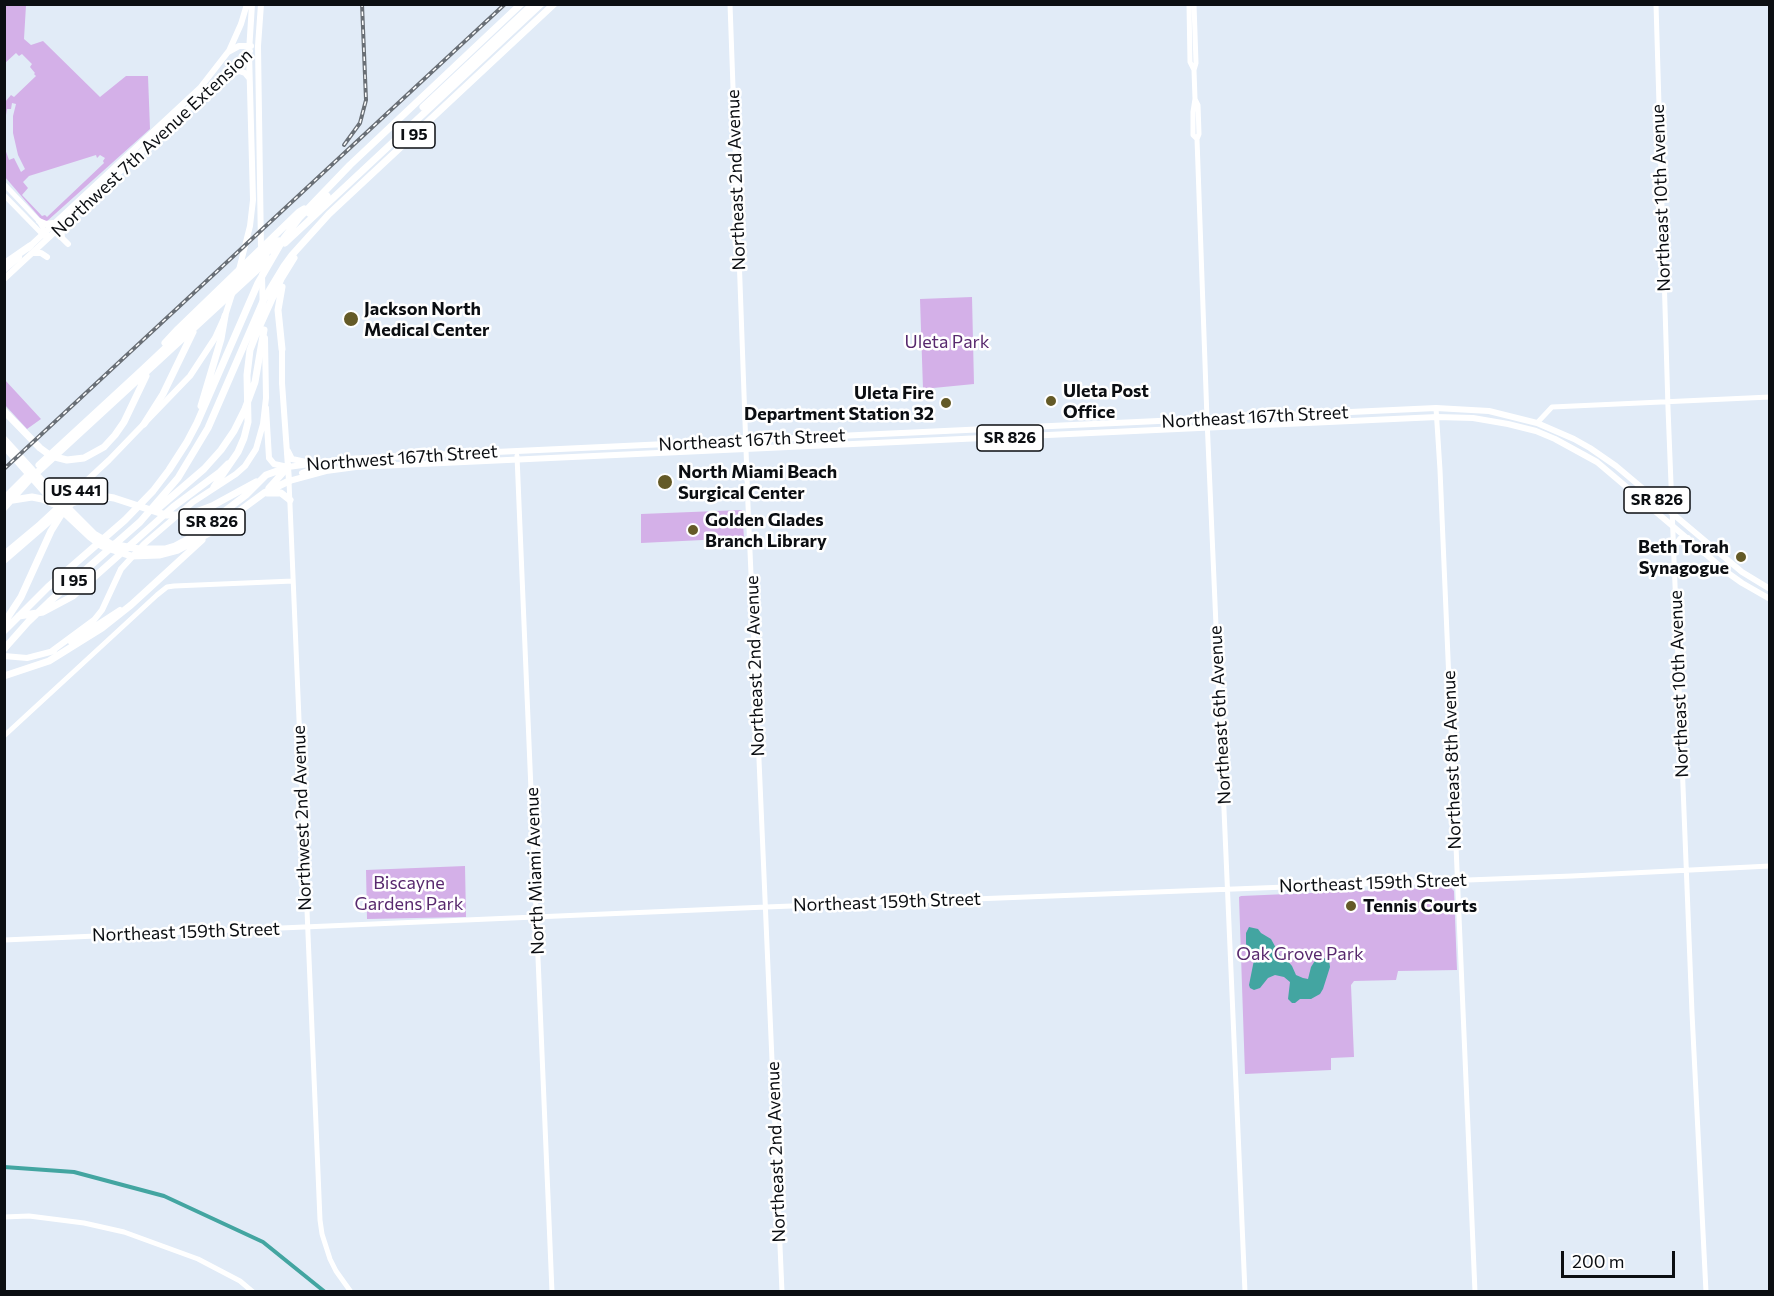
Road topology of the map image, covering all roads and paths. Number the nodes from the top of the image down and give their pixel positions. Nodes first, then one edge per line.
1 (247, 4) edge
2 (252, 4) edge
3 (261, 4) edge
4 (521, 4) edge
5 (533, 4) edge
6 (541, 4) edge
7 (554, 4) edge
8 (730, 4) edge
9 (1189, 4) edge
10 (1194, 4) edge
11 (1656, 4) edge
12 (258, 46) junction
13 (249, 48) junction
14 (228, 52) junction
15 (1194, 70) junction
16 (224, 76) junction
17 (250, 79) junction
18 (364, 165) junction
19 (4, 184) edge
20 (4, 195) edge
21 (309, 207) junction
22 (39, 221) junction
23 (59, 225) junction
24 (45, 235) junction
25 (68, 244) dead end
26 (32, 249) junction
27 (297, 250) junction
28 (47, 258) dead end
29 (4, 264) edge
30 (4, 270) edge
31 (284, 276) junction
32 (4, 279) edge
33 (220, 289) junction
34 (225, 316) junction
35 (263, 328) junction
36 (282, 349) joint
37 (1770, 397) edge
38 (1667, 402) junction
39 (266, 408) junction
40 (1437, 408) junction
41 (4, 411) edge
42 (1319, 414) junction
43 (1330, 414) junction
44 (200, 416) junction
45 (1437, 417) junction
46 (1207, 419) junction
47 (1322, 423) junction
48 (1537, 423) junction
49 (144, 424) junction
50 (1105, 424) junction
51 (1302, 424) junction
52 (1091, 425) junction
53 (1207, 428) junction
54 (1525, 428) junction
55 (977, 430) junction
56 (989, 430) junction
57 (1079, 434) junction
58 (1092, 434) junction
59 (861, 435) junction
60 (875, 435) junction
61 (977, 439) junction
62 (961, 440) junction
63 (746, 441) junction
64 (6, 444) edge
65 (862, 444) junction
66 (646, 445) junction
67 (845, 445) junction
68 (632, 446) junction
69 (287, 450) junction
70 (746, 450) junction
71 (517, 451) junction
72 (416, 455) junction
73 (620, 455) junction
74 (632, 455) junction
75 (338, 460) junction
76 (518, 460) junction
77 (312, 463) junction
78 (228, 464) junction
79 (403, 465) junction
80 (288, 468) junction
81 (266, 475) junction
82 (289, 481) junction
83 (214, 487) junction
84 (1671, 490) junction
85 (264, 494) junction
86 (4, 499) edge
87 (53, 500) junction
88 (290, 500) junction
89 (1656, 500) junction
90 (4, 503) edge
91 (68, 506) junction
92 (4, 508) edge
93 (1672, 513) junction
94 (146, 516) junction
95 (1672, 525) junction
96 (210, 532) junction
97 (92, 535) junction
98 (1688, 538) junction
99 (1673, 548) junction
100 (4, 554) edge
101 (4, 561) edge
102 (293, 581) junction
103 (1770, 589) edge
104 (1770, 599) edge
105 (136, 600) junction
106 (4, 620) edge
107 (4, 631) edge
108 (4, 649) edge
109 (52, 651) junction
110 (4, 656) edge
111 (4, 676) edge
112 (4, 736) edge
113 (1770, 866) edge
114 (1688, 870) junction
115 (1458, 880) junction
116 (1227, 888) junction
117 (766, 907) junction
118 (537, 917) junction
119 (307, 927) junction
120 (4, 940) edge
121 (4, 1217) edge
122 (253, 1292) edge
123 (351, 1292) edge
124 (552, 1292) edge
125 (782, 1292) edge
126 (1245, 1292) edge
127 (1475, 1292) edge
128 (1706, 1292) edge

1 - 14 main road
2 - 13 main road, US 441
3 - 12 main road
4 - 21 highway, I 95
5 - 18 highway
6 - 18 highway
7 - 27 highway, I 95
8 - 63 street, Northeast 2nd Avenue
9 - 15 street, Northeast 6th Avenue
10 - 15 street, Northeast 6th Avenue
11 - 38 street, Northeast 10th Avenue
12 - 13 main road, Northwest 7th Avenue Extension
12 - 35 main road
13 - 14 main road, Northwest 7th Avenue Extension
13 - 16 main road, Northwest 7th Avenue Extension
13 - 17 main road, US 441
14 - 23 main road, Northwest 7th Avenue Extension
15 - 46 street, Northeast 6th Avenue
16 - 17 main road
16 - 23 main road, Northwest 7th Avenue Extension
17 - 34 main road, US 441
18 - 86 highway
18 - 92 highway
19 - 22 street
20 - 24 street
21 - 33 highway
21 - 44 highway, I 95
22 - 23 main road
22 - 24 street
23 - 24 main road, Northwest 7th Avenue Extension
23 - 25 main road
24 - 26 main road, Northwest 7th Avenue Extension
26 - 28 main road
26 - 29 highway
26 - 30 main road, Northwest 7th Avenue Extension
26 - 32 main road, Northwest 7th Avenue Extension
27 - 31 highway
27 - 94 highway, I 95
31 - 36 highway
31 - 78 highway
33 - 41 highway
33 - 49 highway
34 - 44 highway
34 - 49 main road, US 441
35 - 39 main road
35 - 94 highway
36 - 69 main road, Northwest 2nd Avenue
37 - 38 street
38 - 48 street
38 - 84 street, Northeast 10th Avenue
39 - 80 main road
39 - 83 main road
40 - 43 main road, Northeast 167th Street / SR 826
40 - 45 street, Northeast 8th Avenue
40 - 48 main road, Northeast 167th Street / SR 826
42 - 43 main road, Northeast 167th Street / SR 826
42 - 46 main road, Northeast 167th Street / SR 826
42 - 51 main road
43 - 47 main road
44 - 107 highway, I 95
45 - 47 main road, Northeast 167th Street / SR 826
45 - 54 main road, Northeast 167th Street / SR 826
45 - 115 street, Northeast 8th Avenue
46 - 50 main road, Northeast 167th Street / SR 826
46 - 53 street, Northeast 6th Avenue
47 - 51 main road, Northeast 167th Street / SR 826
48 - 54 main road
48 - 89 main road, SR 826
49 - 100 main road, US 441
50 - 52 main road, Northeast 167th Street / SR 826
50 - 58 main road
51 - 53 main road, Northeast 167th Street / SR 826
52 - 56 main road, Northeast 167th Street / SR 826
52 - 57 main road
53 - 58 main road, Northeast 167th Street / SR 826
53 - 116 street, Northeast 6th Avenue
54 - 95 main road, SR 826
55 - 56 main road, Northeast 167th Street / SR 826
55 - 60 main road, Northeast 167th Street / SR 826
55 - 62 main road
56 - 61 main road
57 - 58 main road, Northeast 167th Street / SR 826
57 - 61 main road, Northeast 167th Street / SR 826
59 - 60 main road, Northeast 167th Street / SR 826
59 - 63 main road, Northeast 167th Street / SR 826
59 - 67 main road
60 - 65 main road
61 - 62 main road, Northeast 167th Street / SR 826
62 - 65 main road, Northeast 167th Street / SR 826
63 - 66 main road, Northeast 167th Street / SR 826
63 - 70 street, Northeast 2nd Avenue
64 - 87 highway, SR 826
65 - 67 main road, Northeast 167th Street / SR 826
66 - 68 main road, Northeast 167th Street / SR 826
66 - 74 main road
67 - 70 main road, Northeast 167th Street / SR 826
68 - 71 main road, Northeast 167th Street / SR 826
68 - 73 main road
69 - 77 main road
69 - 80 main road, Northwest 2nd Avenue
70 - 74 main road, Northeast 167th Street / SR 826
70 - 117 street, Northeast 2nd Avenue
71 - 72 main road, Northwest 167th Street / SR 826
71 - 76 street, North Miami Avenue
72 - 75 main road, Northwest 167th Street / SR 826
72 - 79 main road
73 - 74 main road, Northeast 167th Street / SR 826
73 - 76 main road, Northeast 167th Street / SR 826
75 - 77 main road, Northwest 167th Street / SR 826
75 - 82 main road
76 - 79 main road, Northwest 167th Street / SR 826
76 - 118 street, North Miami Avenue
77 - 80 main road, Northwest 167th Street / SR 826
78 - 83 highway
78 - 106 highway
79 - 82 main road, Northwest 167th Street / SR 826
80 - 81 highway, SR 826
80 - 82 main road, Northwest 2nd Avenue
80 - 85 highway
81 - 91 highway
81 - 97 highway, SR 826
82 - 85 highway, SR 826
82 - 88 street, Northwest 2nd Avenue
83 - 109 main road
84 - 89 main road
84 - 93 street, Northeast 10th Avenue
85 - 88 highway
85 - 96 highway, SR 826
87 - 90 highway
87 - 97 highway, SR 826
88 - 102 street, Northwest 2nd Avenue
89 - 93 main road, SR 826
91 - 101 main road
91 - 106 highway
93 - 95 street, Northeast 10th Avenue
93 - 103 main road, SR 826
94 - 108 highway, I 95
95 - 98 main road, SR 826
95 - 99 street, Northeast 10th Avenue
96 - 97 highway, SR 826
96 - 105 highway
98 - 99 main road
98 - 104 main road, SR 826
99 - 114 street, Northeast 10th Avenue
102 - 112 street
102 - 119 street, Northwest 2nd Avenue
105 - 109 main road
105 - 111 highway
109 - 110 main road
113 - 114 street, Northeast 159th Street
114 - 115 street, Northeast 159th Street
114 - 128 street, Northeast 10th Avenue
115 - 116 street, Northeast 159th Street
115 - 127 street, Northeast 8th Avenue
116 - 117 street, Northeast 159th Street
116 - 126 street, Northeast 6th Avenue
117 - 118 street, Northeast 159th Street
117 - 125 street, Northeast 2nd Avenue
118 - 119 street, Northeast 159th Street
118 - 124 street, North Miami Avenue
119 - 120 street, Northeast 159th Street
119 - 123 street, Northwest 2nd Avenue
121 - 122 street

